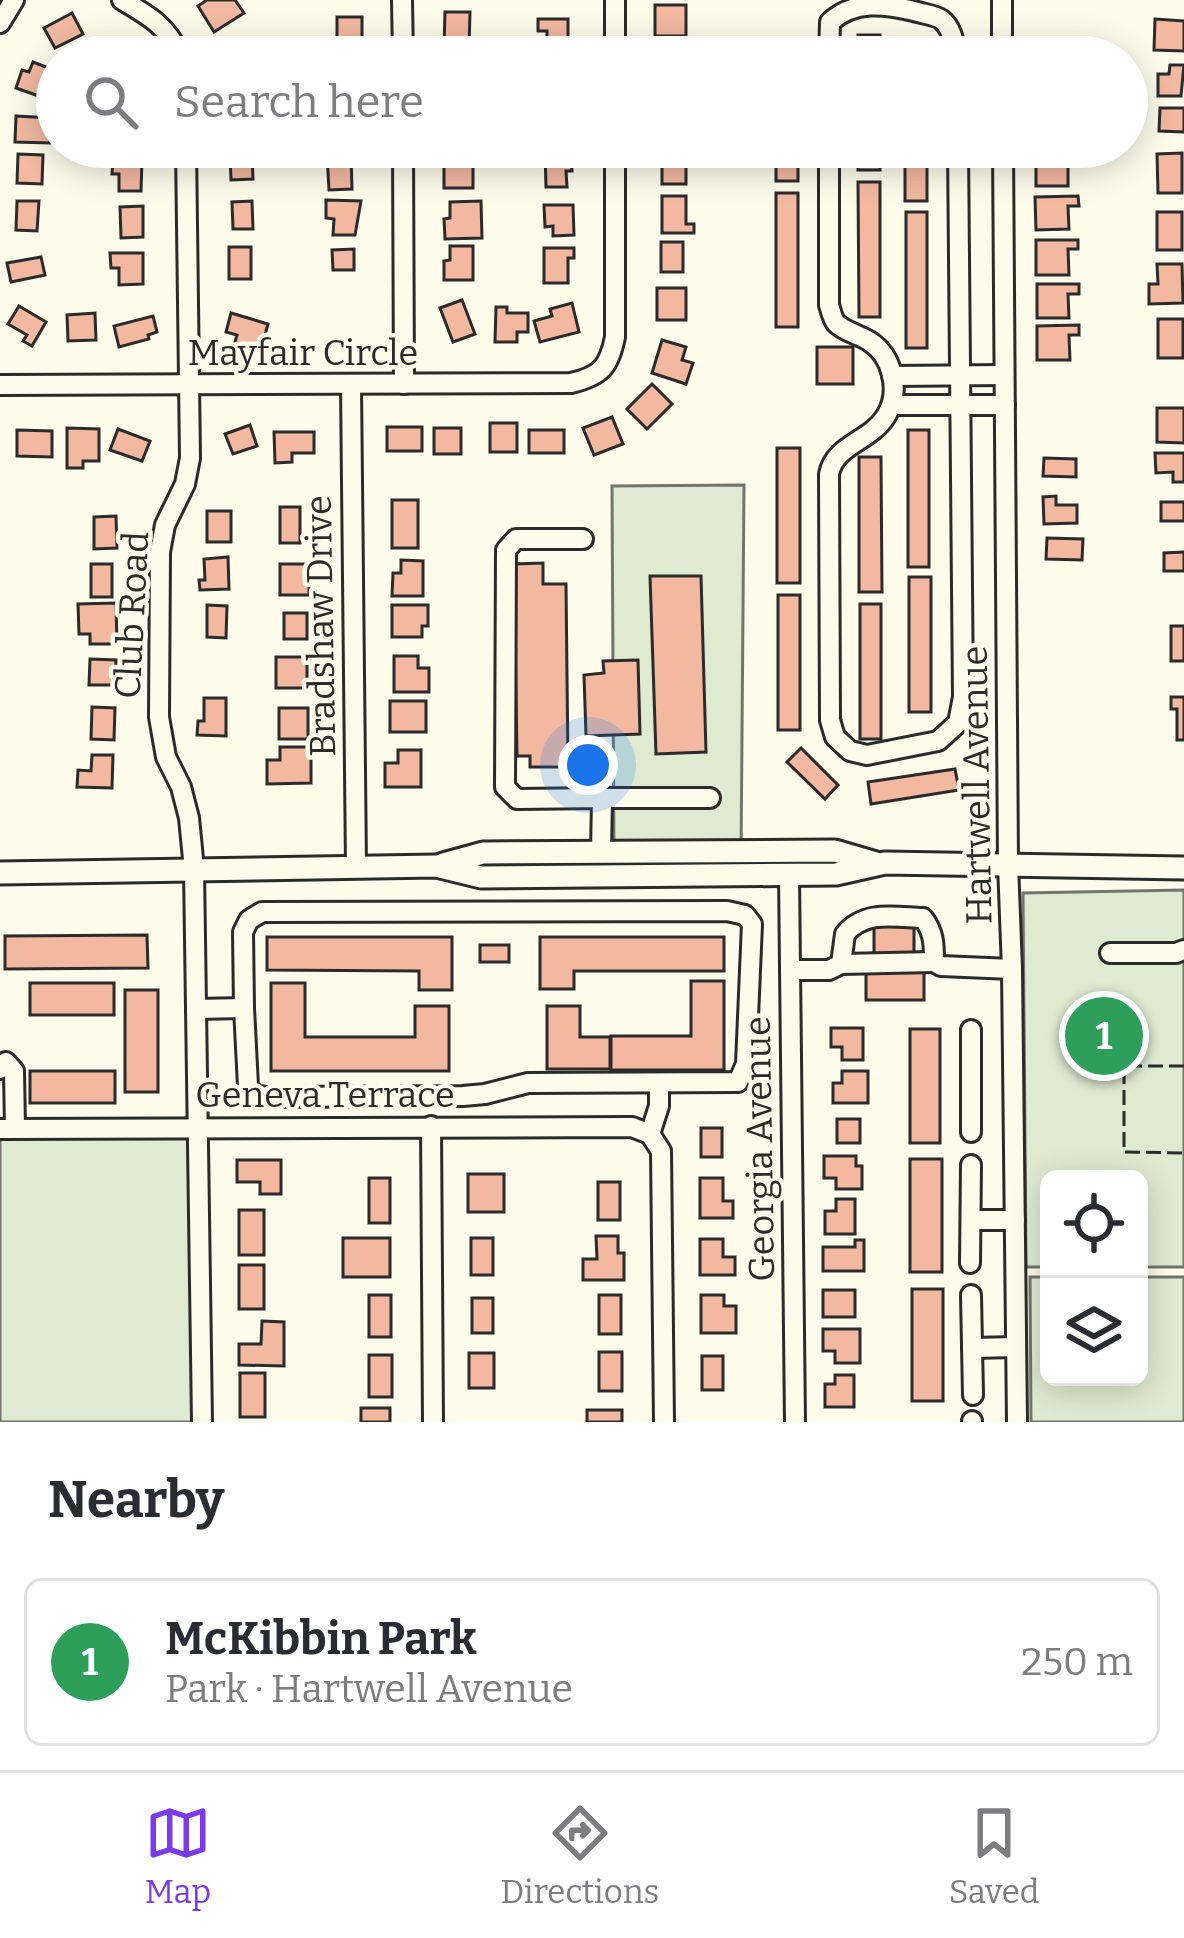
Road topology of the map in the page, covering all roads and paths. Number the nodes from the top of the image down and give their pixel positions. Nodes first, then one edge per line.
1 (14, 0) edge
2 (122, 0) edge
3 (402, 0) edge
4 (614, 0) edge
5 (1002, 0) edge
6 (0, 23) edge
7 (171, 36) edge
8 (403, 36) edge
9 (615, 36) edge
10 (830, 36) edge
11 (952, 36) edge
12 (1002, 36) edge
13 (186, 168) edge
14 (403, 168) edge
15 (615, 168) edge
16 (829, 168) edge
17 (958, 168) edge
18 (1003, 168) edge
19 (1004, 375) junction
20 (892, 376) junction
21 (959, 376) junction
22 (404, 384) junction
23 (189, 385) junction
24 (351, 385) junction
25 (0, 386) edge
26 (892, 405) junction
27 (1005, 405) junction
28 (959, 406) junction
29 (583, 539) dead end
30 (602, 798) junction
31 (710, 798) dead end
32 (601, 853) junction
33 (876, 863) junction
34 (1008, 864) junction
35 (356, 866) junction
36 (436, 866) junction
37 (1184, 868) edge
38 (194, 869) junction
39 (0, 873) edge
40 (789, 875) junction
41 (1184, 950) edge
42 (1110, 953) dead end
43 (934, 962) junction
44 (842, 964) junction
45 (1012, 969) junction
46 (790, 970) junction
47 (244, 1008) junction
48 (196, 1009) junction
49 (971, 1030) dead end
50 (4, 1058) edge
51 (658, 1084) junction
52 (971, 1092) junction
53 (1013, 1092) junction
54 (430, 1126) junction
55 (7, 1128) edge
56 (197, 1128) junction
57 (971, 1132) dead end
58 (650, 1134) junction
59 (971, 1165) dead end
60 (971, 1220) junction
61 (1015, 1220) junction
62 (970, 1263) dead end
63 (971, 1295) dead end
64 (972, 1348) junction
65 (1016, 1348) junction
66 (974, 1395) dead end
67 (202, 1422) edge
68 (433, 1422) edge
69 (664, 1422) edge
70 (794, 1422) edge
71 (1017, 1422) edge

1 - 6 street
2 - 7 street
3 - 8 street
4 - 9 street
5 - 12 street
10 - 11 street
13 - 23 street, Club Road
14 - 22 street
15 - 22 street, Mayfair Circle
16 - 20 street
17 - 21 street
18 - 19 street, Hartwell Avenue
19 - 21 street
19 - 27 street, Hartwell Avenue
20 - 21 street
20 - 26 street
21 - 28 street
22 - 24 street, Mayfair Circle
23 - 24 street, Mayfair Circle
23 - 25 street, Mayfair Circle
23 - 38 street, Club Road
24 - 35 street, Bradshaw Drive
26 - 28 street
26 - 28 street
27 - 28 street
27 - 34 street, Hartwell Avenue
29 - 30 street
30 - 31 street
30 - 32 street
32 - 33 main road
32 - 36 main road
33 - 34 main road
33 - 40 main road
34 - 37 main road
34 - 45 street, Hartwell Avenue
35 - 36 main road
35 - 38 main road
36 - 40 main road
38 - 39 main road
38 - 48 street, Club Road
40 - 46 street, Georgia Avenue
41 - 42 street
43 - 44 street
43 - 44 street
43 - 45 street
44 - 46 street
45 - 53 street, Hartwell Avenue
46 - 70 street, Georgia Avenue
47 - 48 street
47 - 51 street
47 - 51 street
48 - 56 street, Club Road
49 - 52 street
50 - 55 street
51 - 58 street
52 - 53 street
52 - 57 street
53 - 61 street, Hartwell Avenue
54 - 56 street, Geneva Terrace
54 - 58 street, Geneva Terrace
54 - 68 street
55 - 56 street, Geneva Terrace
56 - 67 street, Club Road
58 - 69 street
59 - 60 street
60 - 61 street
60 - 62 street
61 - 65 street, Hartwell Avenue
63 - 64 street
64 - 65 street
64 - 66 street
65 - 71 street, Hartwell Avenue

